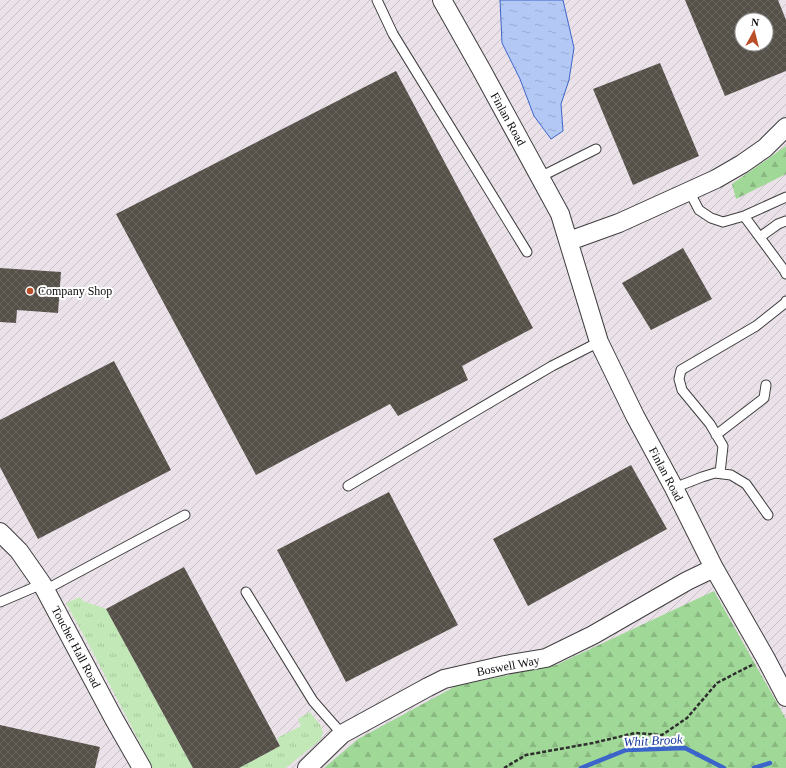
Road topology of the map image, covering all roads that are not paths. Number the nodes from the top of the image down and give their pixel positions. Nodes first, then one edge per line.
1 (377, 0) edge
2 (442, 0) edge
3 (786, 127) edge
4 (596, 149) dead end
5 (540, 177) junction
6 (689, 191) junction
7 (786, 197) edge
8 (744, 216) junction
9 (786, 221) edge
10 (760, 237) junction
11 (569, 241) junction
12 (527, 252) dead end
13 (786, 274) edge
14 (786, 301) edge
15 (599, 342) junction
16 (766, 385) dead end
17 (716, 435) junction
18 (720, 473) junction
19 (348, 486) dead end
20 (674, 488) junction
21 (185, 515) dead end
22 (768, 515) dead end
23 (0, 532) edge
24 (714, 568) junction
25 (44, 587) junction
26 (246, 592) dead end
27 (0, 602) edge
28 (786, 697) edge
29 (342, 734) junction
30 (142, 768) edge
31 (307, 768) edge

1 - 12 lane
2 - 5 street, Finlan Road
3 - 6 street
4 - 5 lane
5 - 11 street, Finlan Road
6 - 8 lane
6 - 11 street
7 - 8 lane
8 - 10 lane
9 - 10 lane
10 - 13 lane
11 - 15 street, Finlan Road
14 - 17 lane
15 - 19 lane
15 - 20 street, Finlan Road
16 - 17 lane
17 - 18 lane
18 - 20 lane
18 - 22 lane
20 - 24 street, Finlan Road
21 - 25 lane
23 - 25 street, Touchet Hall Road
24 - 28 street, Finlan Road
24 - 29 street, Boswell Way
25 - 27 lane
25 - 30 street, Touchet Hall Road
26 - 29 lane
29 - 31 street, Boswell Way

